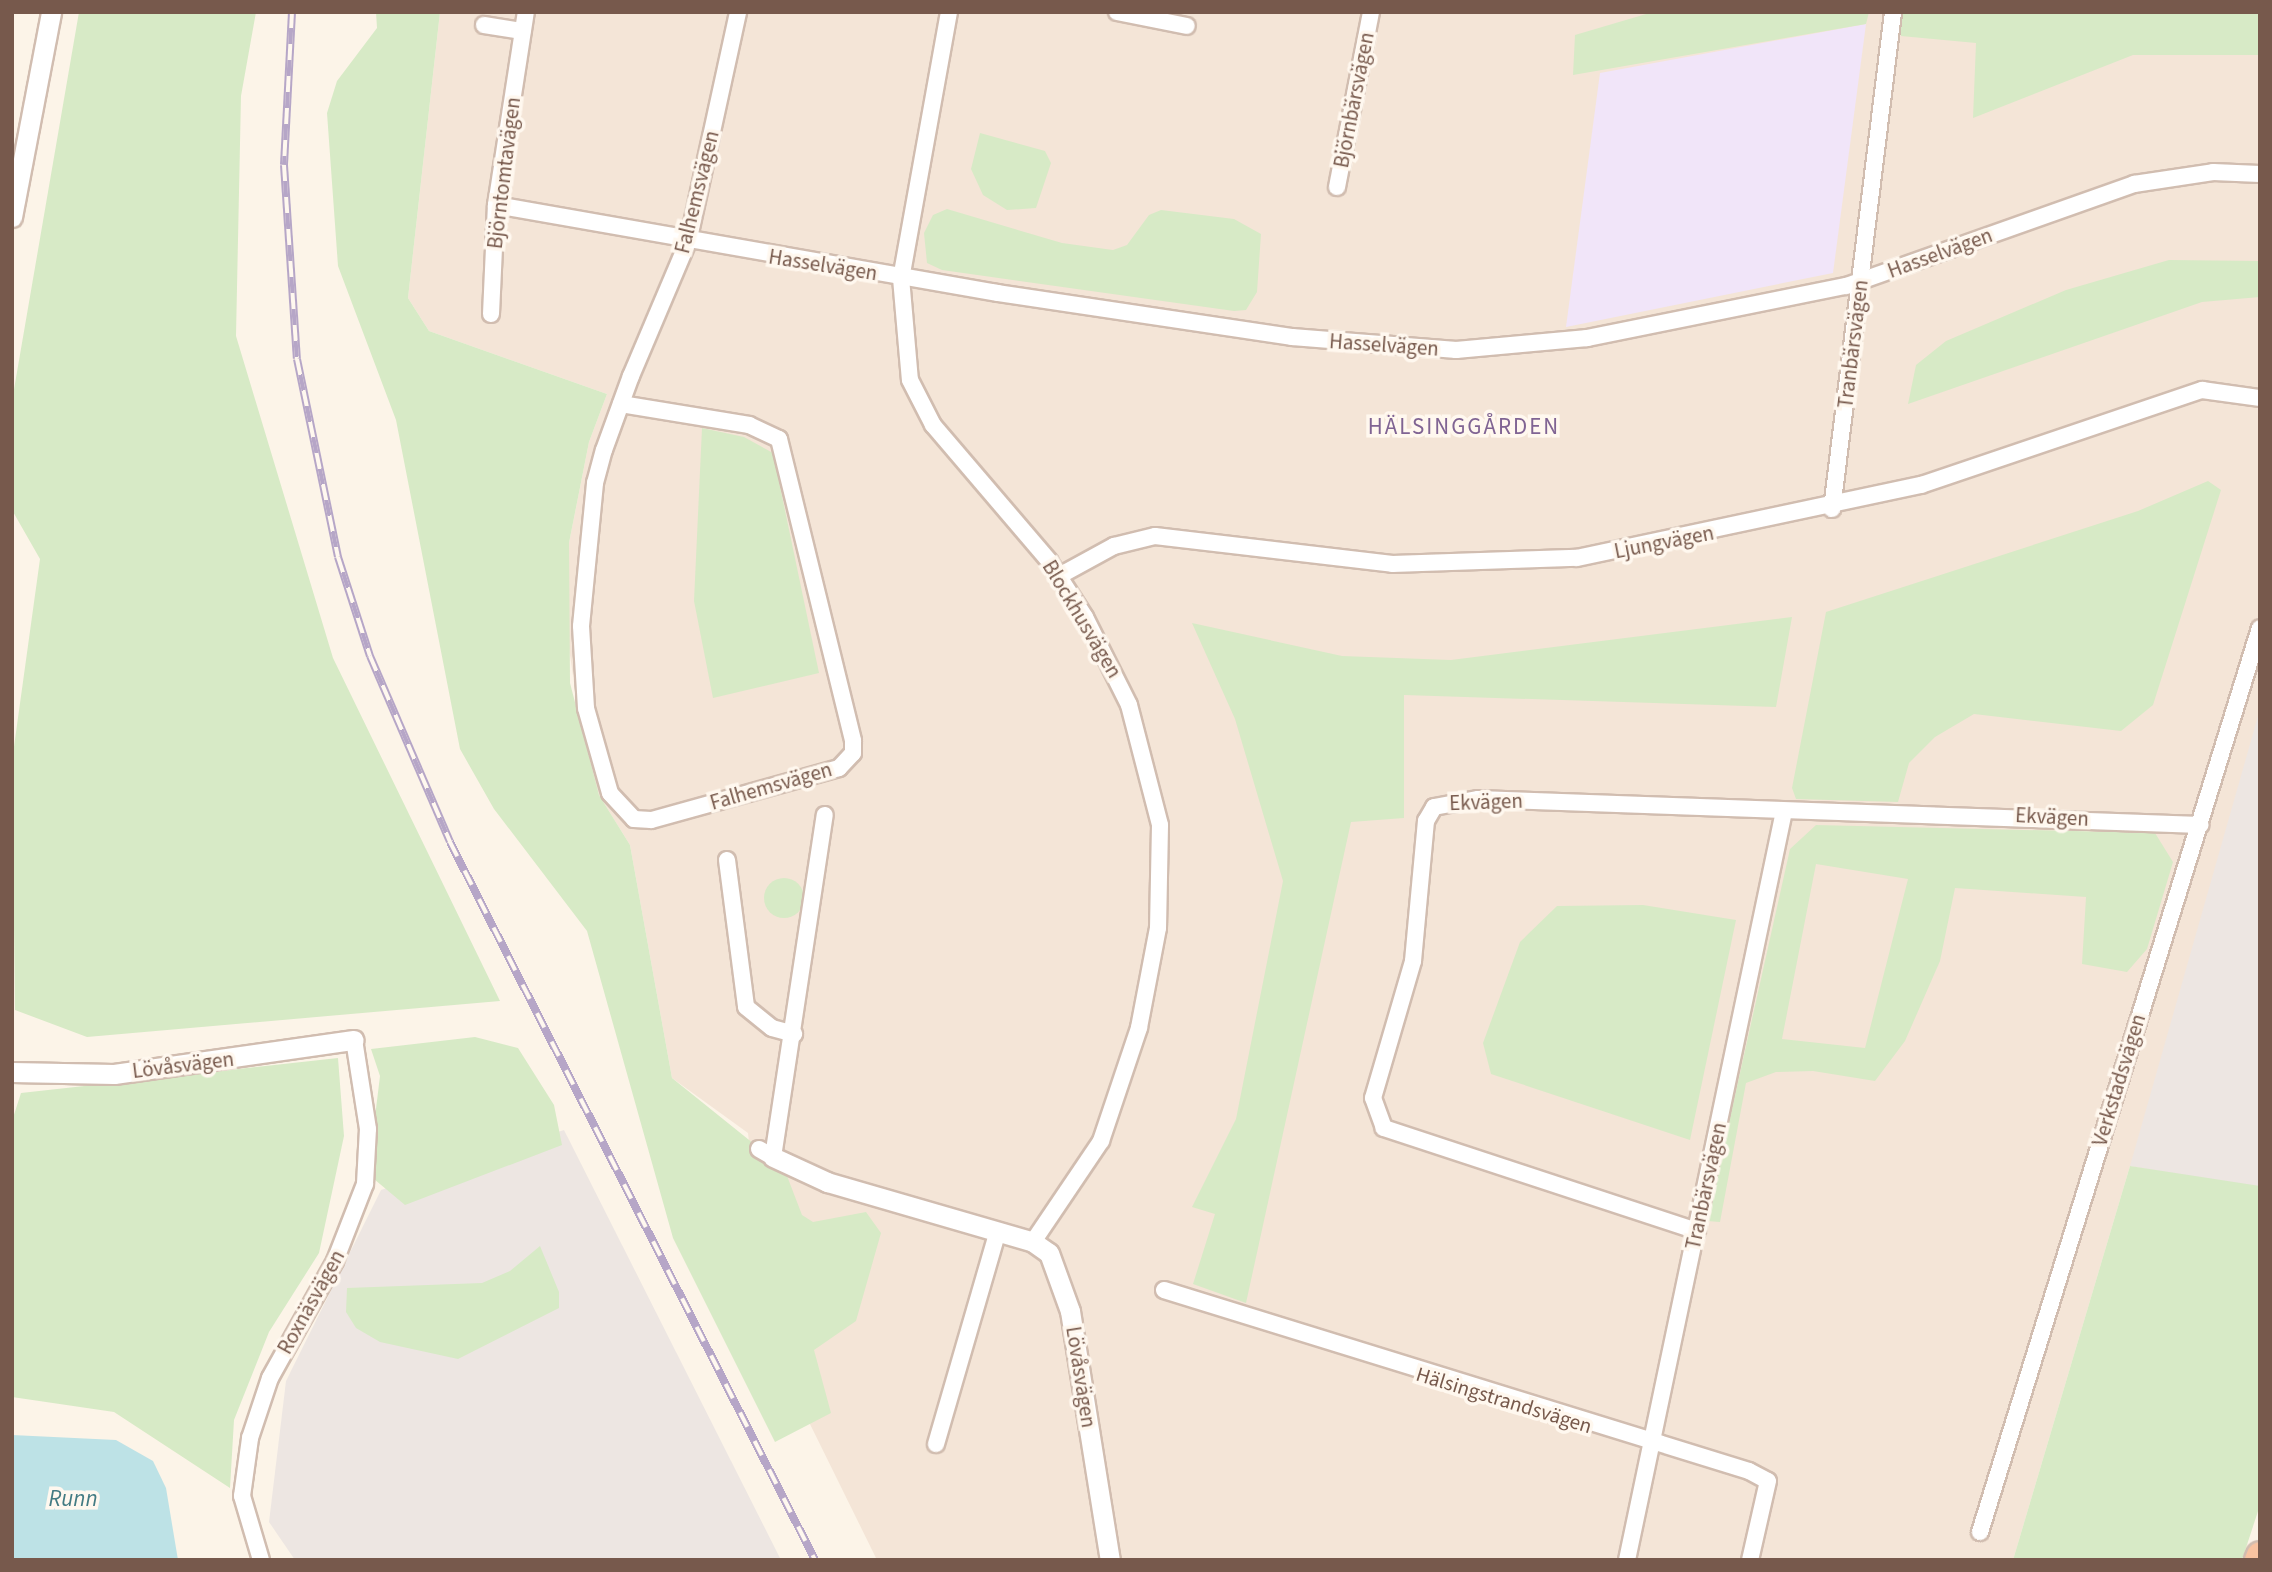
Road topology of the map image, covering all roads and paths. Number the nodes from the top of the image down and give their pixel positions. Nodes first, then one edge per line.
1 (51, 12) edge
2 (526, 12) edge
3 (738, 12) edge
4 (949, 12) edge
5 (1117, 12) edge
6 (1371, 12) edge
7 (1893, 12) edge
8 (484, 25) dead end
9 (1187, 26) dead end
10 (523, 32) junction
11 (2260, 174) edge
12 (1337, 187) dead end
13 (496, 205) junction
14 (12, 217) edge
15 (688, 242) junction
16 (901, 278) junction
17 (1860, 282) junction
18 (491, 314) dead end
19 (2260, 398) edge
20 (621, 404) junction
21 (1832, 509) junction
22 (1059, 576) junction
23 (2260, 628) edge
24 (1784, 811) junction
25 (825, 815) dead end
26 (2201, 825) junction
27 (727, 860) dead end
28 (794, 1034) junction
29 (354, 1041) joint
30 (12, 1072) edge
31 (766, 1153) joint
32 (1697, 1231) junction
33 (997, 1234) junction
34 (1033, 1242) junction
35 (1164, 1290) dead end
36 (936, 1444) dead end
37 (1653, 1446) junction
38 (1980, 1532) dead end
39 (261, 1560) edge
40 (1110, 1560) edge
41 (1627, 1560) edge
42 (1750, 1560) edge

1 - 14 street
2 - 10 street, Björntomtavägen
3 - 15 street, Falhemsvägen
4 - 16 street, Blockhusvägen
5 - 9 street
6 - 12 street, Björnbärsvägen
7 - 17 street, Tranbärsvägen
8 - 10 street
10 - 13 street, Björntomtavägen
11 - 17 street, Hasselvägen
13 - 15 street, Hasselvägen
13 - 18 street, Björntomtavägen
15 - 16 street, Hasselvägen
15 - 20 street, Falhemsvägen
16 - 17 street, Hasselvägen
16 - 22 street, Blockhusvägen
17 - 21 street, Tranbärsvägen
19 - 21 street, Ljungvägen
20 - 20 street, Falhemsvägen
21 - 22 street, Ljungvägen
22 - 34 street, Blockhusvägen
23 - 26 street, Verkstadsvägen
24 - 26 street, Ekvägen
24 - 32 street, Tranbärsvägen
24 - 32 street, Ekvägen
25 - 28 street
26 - 38 street, Verkstadsvägen
27 - 28 street
28 - 31 street
29 - 30 street, Lövåsvägen
29 - 39 street, Roxnäsvägen
31 - 33 street
32 - 37 street, Tranbärsvägen
33 - 34 street
33 - 36 street
34 - 40 street, Lövåsvägen
35 - 37 street, Hälsingstrandsvägen
37 - 41 street, Tranbärsvägen
37 - 42 street, Hälsingstrandsvägen

